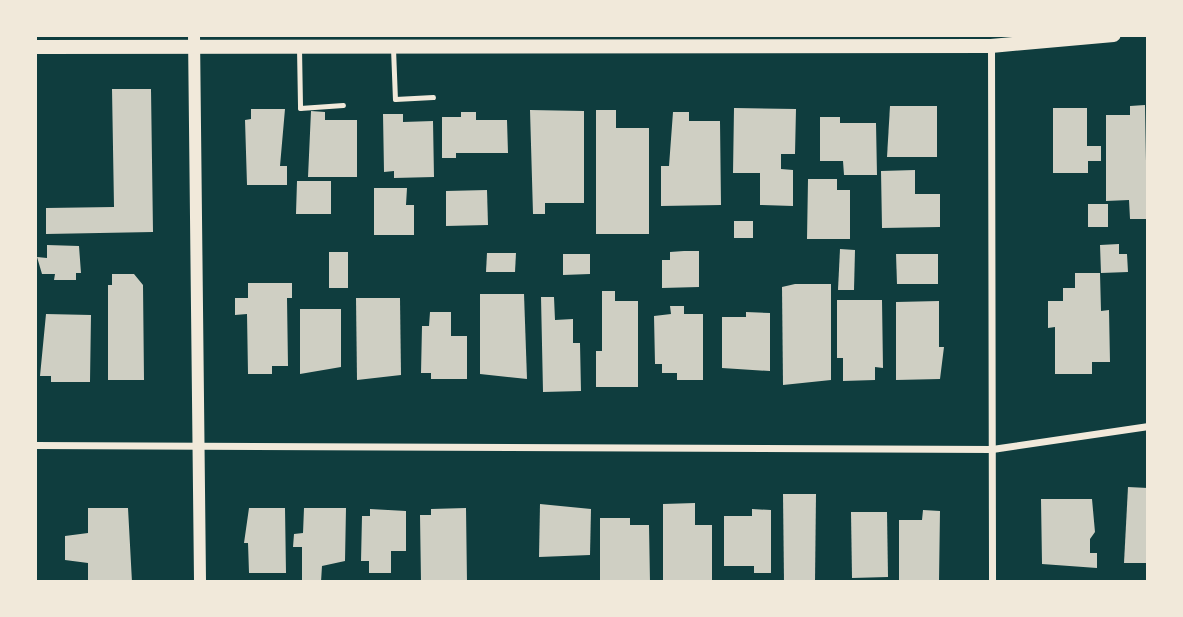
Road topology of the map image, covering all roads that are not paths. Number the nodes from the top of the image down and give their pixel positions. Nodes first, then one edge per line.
1 (1114, 35) edge
2 (1075, 37) edge
3 (194, 42) edge
4 (991, 46) junction
5 (35, 47) edge
6 (299, 48) junction
7 (393, 48) junction
8 (433, 97) dead end
9 (343, 105) dead end
10 (1148, 426) edge
11 (35, 445) edge
12 (200, 446) junction
13 (992, 449) junction
14 (201, 582) edge
15 (992, 582) edge

1 - 2 main road
2 - 4 main road
3 - 5 main road
3 - 6 main road
3 - 12 street
4 - 7 main road
4 - 13 street
6 - 7 main road
6 - 9 lane
7 - 8 lane
10 - 13 street
11 - 12 street
12 - 13 street
12 - 14 street
13 - 15 street

